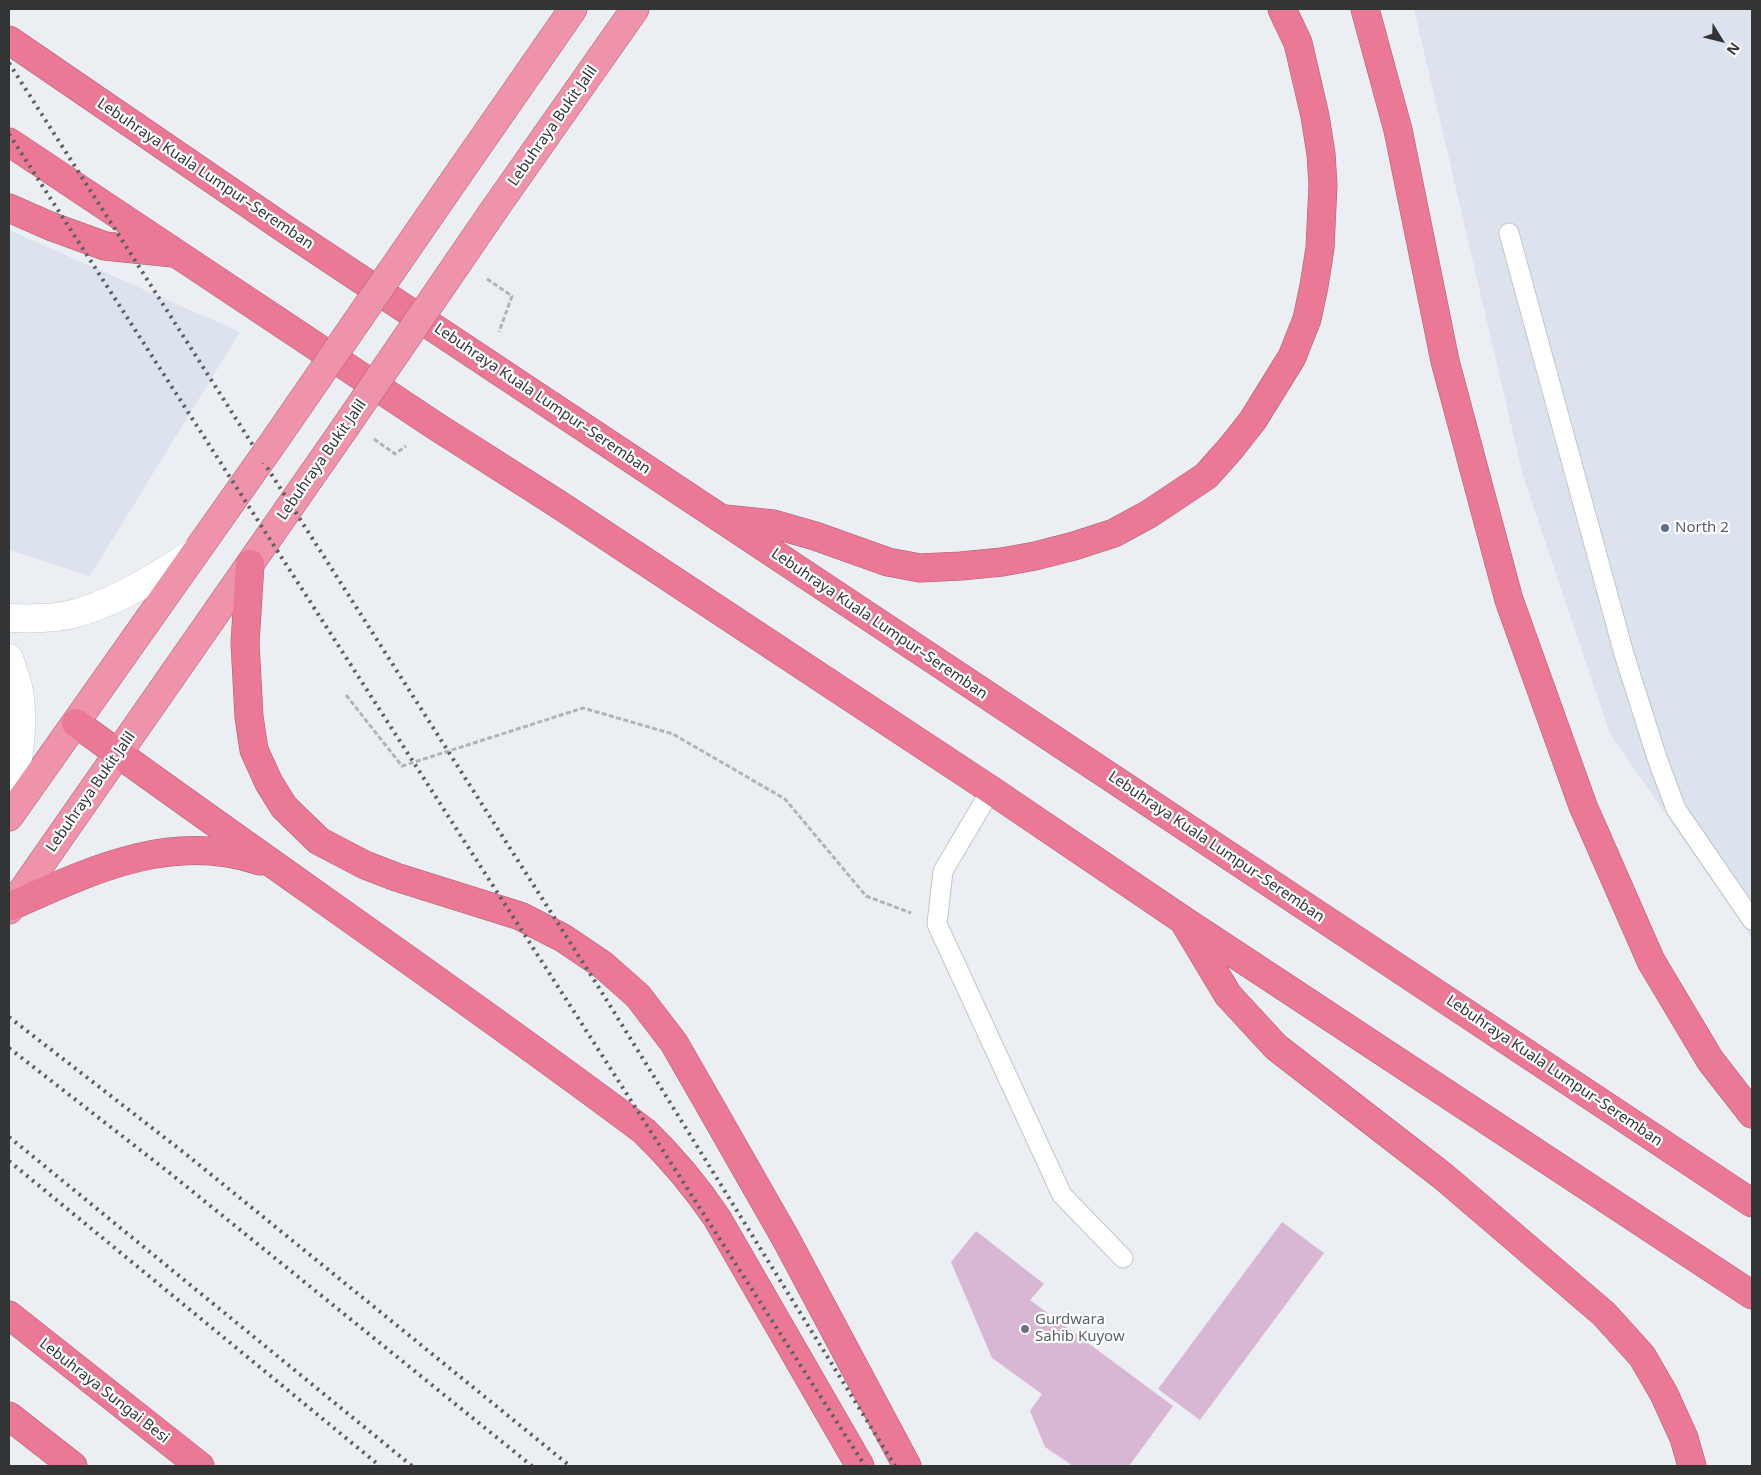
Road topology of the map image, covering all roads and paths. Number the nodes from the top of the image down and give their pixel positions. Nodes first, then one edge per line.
1 (574, 9) edge
2 (635, 9) edge
3 (1282, 9) edge
4 (1365, 9) edge
5 (9, 40) edge
6 (9, 142) edge
7 (9, 208) edge
8 (1508, 233) dead end
9 (177, 253) junction
10 (721, 519) junction
11 (198, 550) junction
12 (250, 564) junction
13 (9, 618) edge
14 (9, 658) edge
15 (346, 695) dead end
16 (76, 723) junction
17 (118, 753) junction
18 (991, 790) junction
19 (9, 807) edge
20 (9, 817) edge
21 (275, 866) junction
22 (10, 908) edge
23 (1183, 920) junction
24 (1752, 920) edge
25 (938, 924) junction
26 (1752, 1114) edge
27 (1752, 1203) edge
28 (1123, 1258) dead end
29 (1752, 1295) edge
30 (9, 1315) edge
31 (9, 1416) edge
32 (73, 1466) edge
33 (200, 1466) edge
34 (860, 1466) edge
35 (907, 1466) edge
36 (1692, 1466) edge

1 - 11 highway, bridge
2 - 12 highway, Lebuhraya Bukit Jalil, bridge
3 - 10 highway
4 - 26 highway
5 - 10 highway, Lebuhraya Kuala Lumpur–Seremban
6 - 9 highway
7 - 9 highway
8 - 24 lane
9 - 18 highway
10 - 27 highway, Lebuhraya Kuala Lumpur–Seremban
11 - 13 main road
11 - 16 highway
12 - 17 highway, Lebuhraya Bukit Jalil
12 - 35 highway
14 - 19 main road
15 - 25 path
16 - 17 highway
16 - 20 highway
17 - 21 highway
17 - 22 highway, Lebuhraya Bukit Jalil
18 - 23 highway
18 - 25 lane
21 - 22 highway
21 - 34 highway
23 - 29 highway
23 - 36 highway
25 - 28 lane
30 - 33 highway, Lebuhraya Sungai Besi
31 - 32 highway

